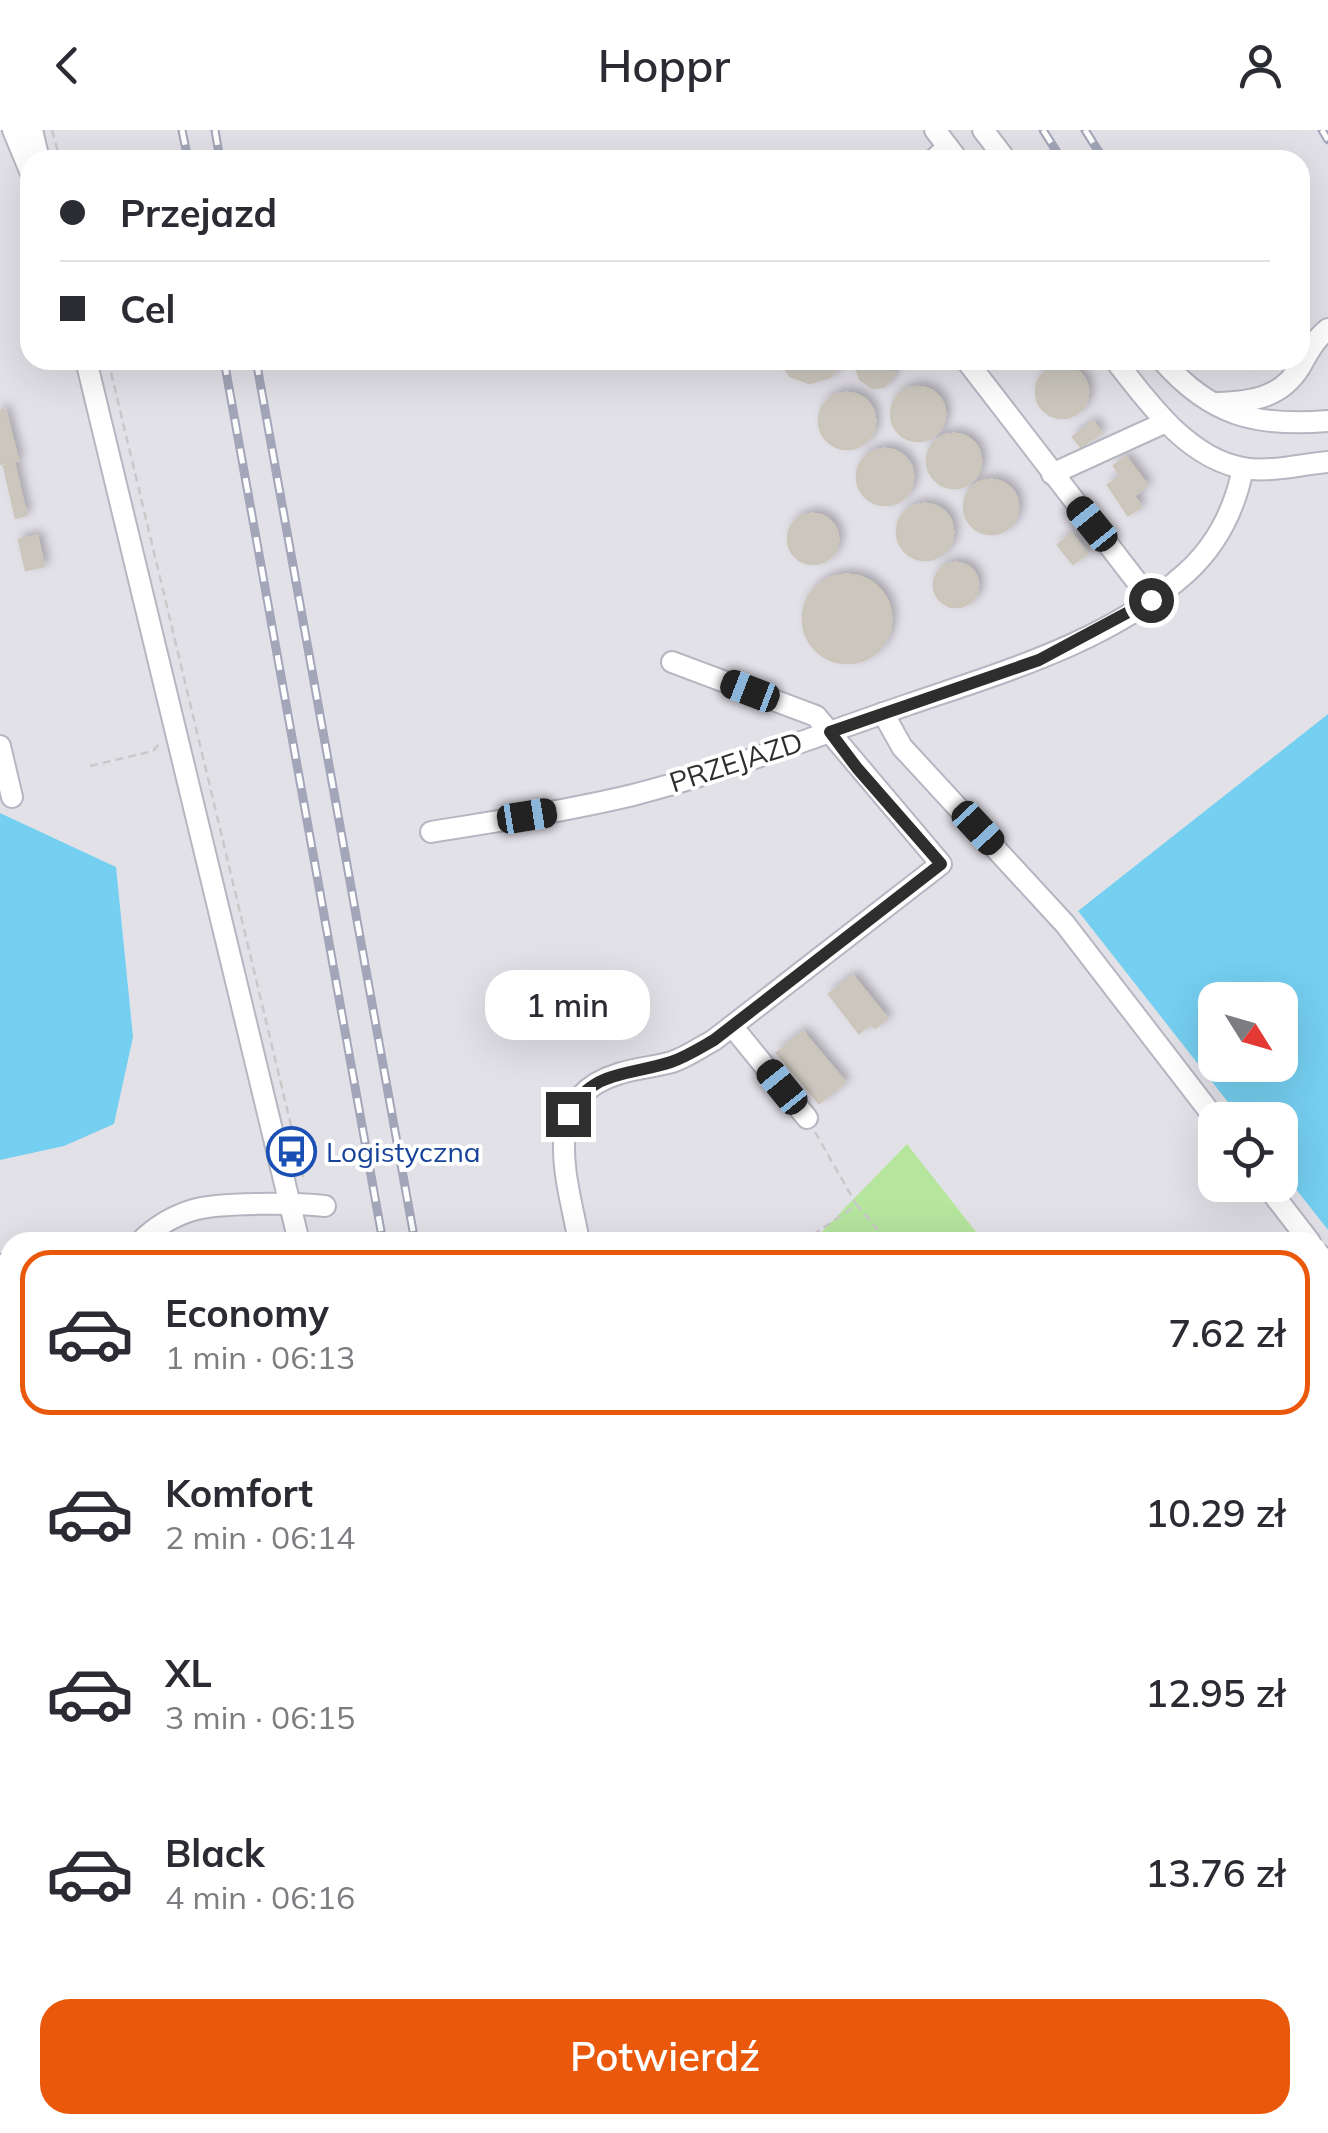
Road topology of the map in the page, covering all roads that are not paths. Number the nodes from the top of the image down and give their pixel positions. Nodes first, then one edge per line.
1 (983, 130) edge
2 (998, 150) edge
3 (1328, 329) edge
4 (1310, 351) edge
5 (89, 370) edge
6 (974, 370) edge
7 (1122, 370) edge
8 (1171, 370) edge
9 (1298, 370) edge
10 (1205, 399) junction
11 (1328, 421) edge
12 (1166, 422) junction
13 (1328, 462) edge
14 (1242, 468) junction
15 (1052, 474) junction
16 (1151, 600) junction
17 (672, 662) dead end
18 (883, 713) junction
19 (830, 732) junction
20 (0, 746) edge
21 (12, 797) dead end
22 (431, 832) dead end
23 (732, 1026) junction
24 (1202, 1102) edge
25 (807, 1118) road end
26 (1279, 1202) edge
27 (308, 1205) junction
28 (152, 1232) edge
29 (301, 1232) edge
30 (577, 1232) edge
31 (1302, 1232) edge

1 - 2 street
3 - 4 street
5 - 27 street
6 - 15 street
7 - 12 street
8 - 10 street
9 - 10 street
10 - 11 street
12 - 14 street
12 - 15 street
13 - 14 street
14 - 16 street, PRZEJAZD
15 - 16 street
16 - 18 street, PRZEJAZD
17 - 19 street
18 - 19 street, PRZEJAZD
18 - 24 street
19 - 22 street, PRZEJAZD
19 - 23 street
20 - 21 street
23 - 25 street
23 - 30 street
26 - 31 street
27 - 28 street
27 - 29 street

